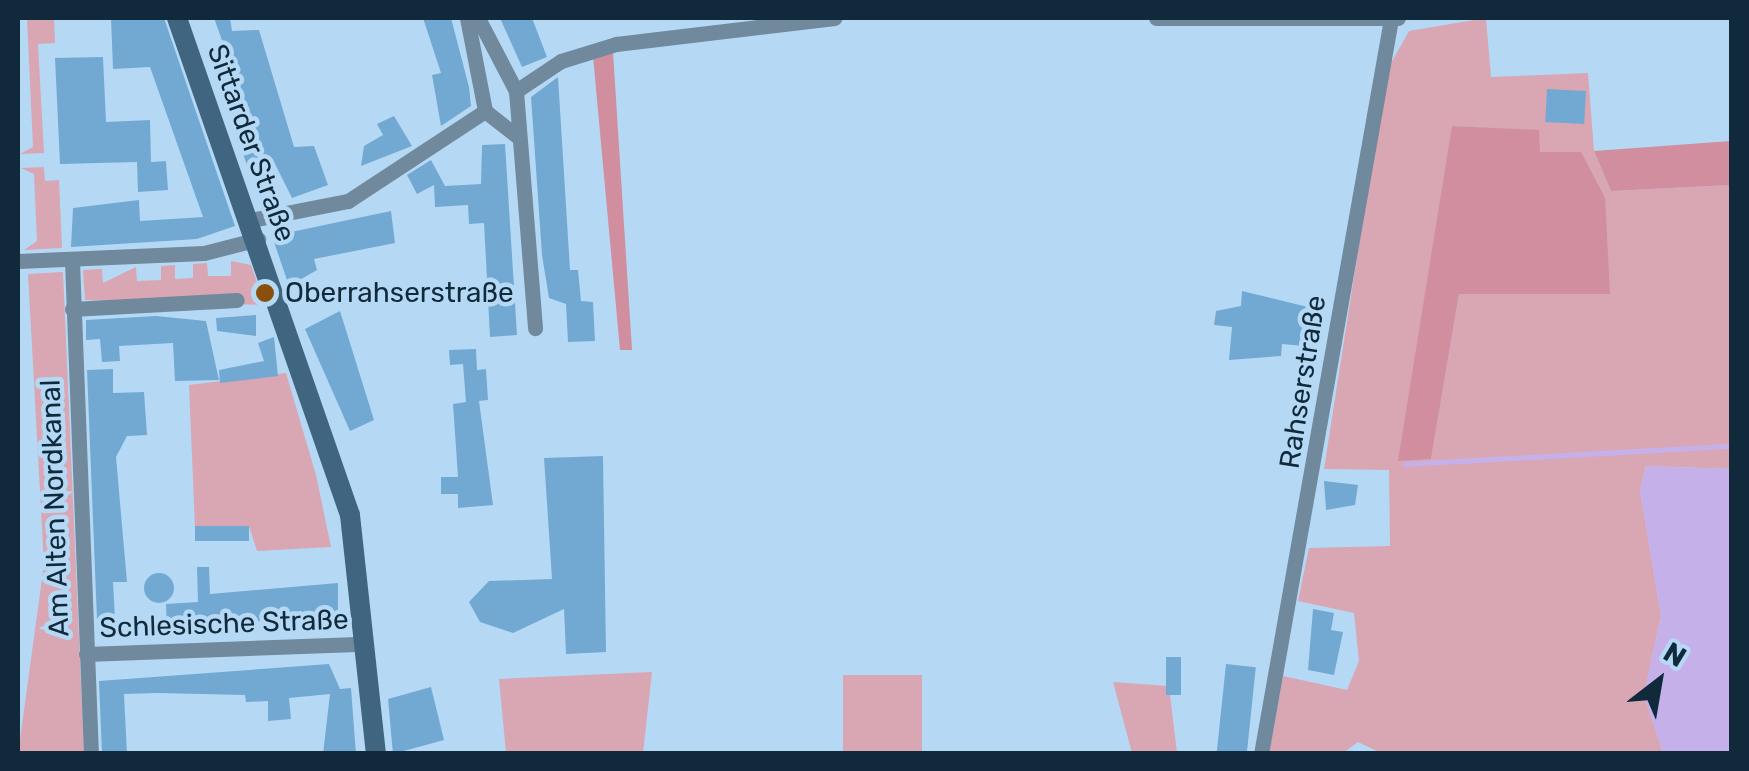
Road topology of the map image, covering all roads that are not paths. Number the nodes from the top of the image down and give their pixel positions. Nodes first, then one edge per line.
1 (176, 18) edge
2 (467, 18) edge
3 (478, 18) edge
4 (834, 18) edge
5 (1156, 18) edge
6 (1212, 18) edge
7 (1394, 18) edge
8 (516, 91) junction
9 (486, 111) junction
10 (518, 137) junction
11 (254, 229) junction
12 (18, 261) edge
13 (72, 261) junction
14 (237, 300) dead end
15 (72, 309) junction
16 (535, 328) dead end
17 (364, 644) junction
18 (86, 654) junction
19 (91, 754) edge
20 (376, 754) edge
21 (1261, 754) edge

1 - 11 street, Sittarder Straße
2 - 9 street
3 - 8 street
4 - 8 street
5 - 6 street
6 - 7 street
7 - 21 street, Rahserstraße
8 - 10 street
9 - 10 street
9 - 11 street
10 - 16 street
11 - 13 street
11 - 17 street, Sittarder Straße
12 - 13 street
13 - 15 street, Am Alten Nordkanal
14 - 15 street
15 - 18 street, Am Alten Nordkanal
17 - 18 street, Schlesische Straße
17 - 20 street, Sittarder Straße
18 - 19 street, Am Alten Nordkanal

